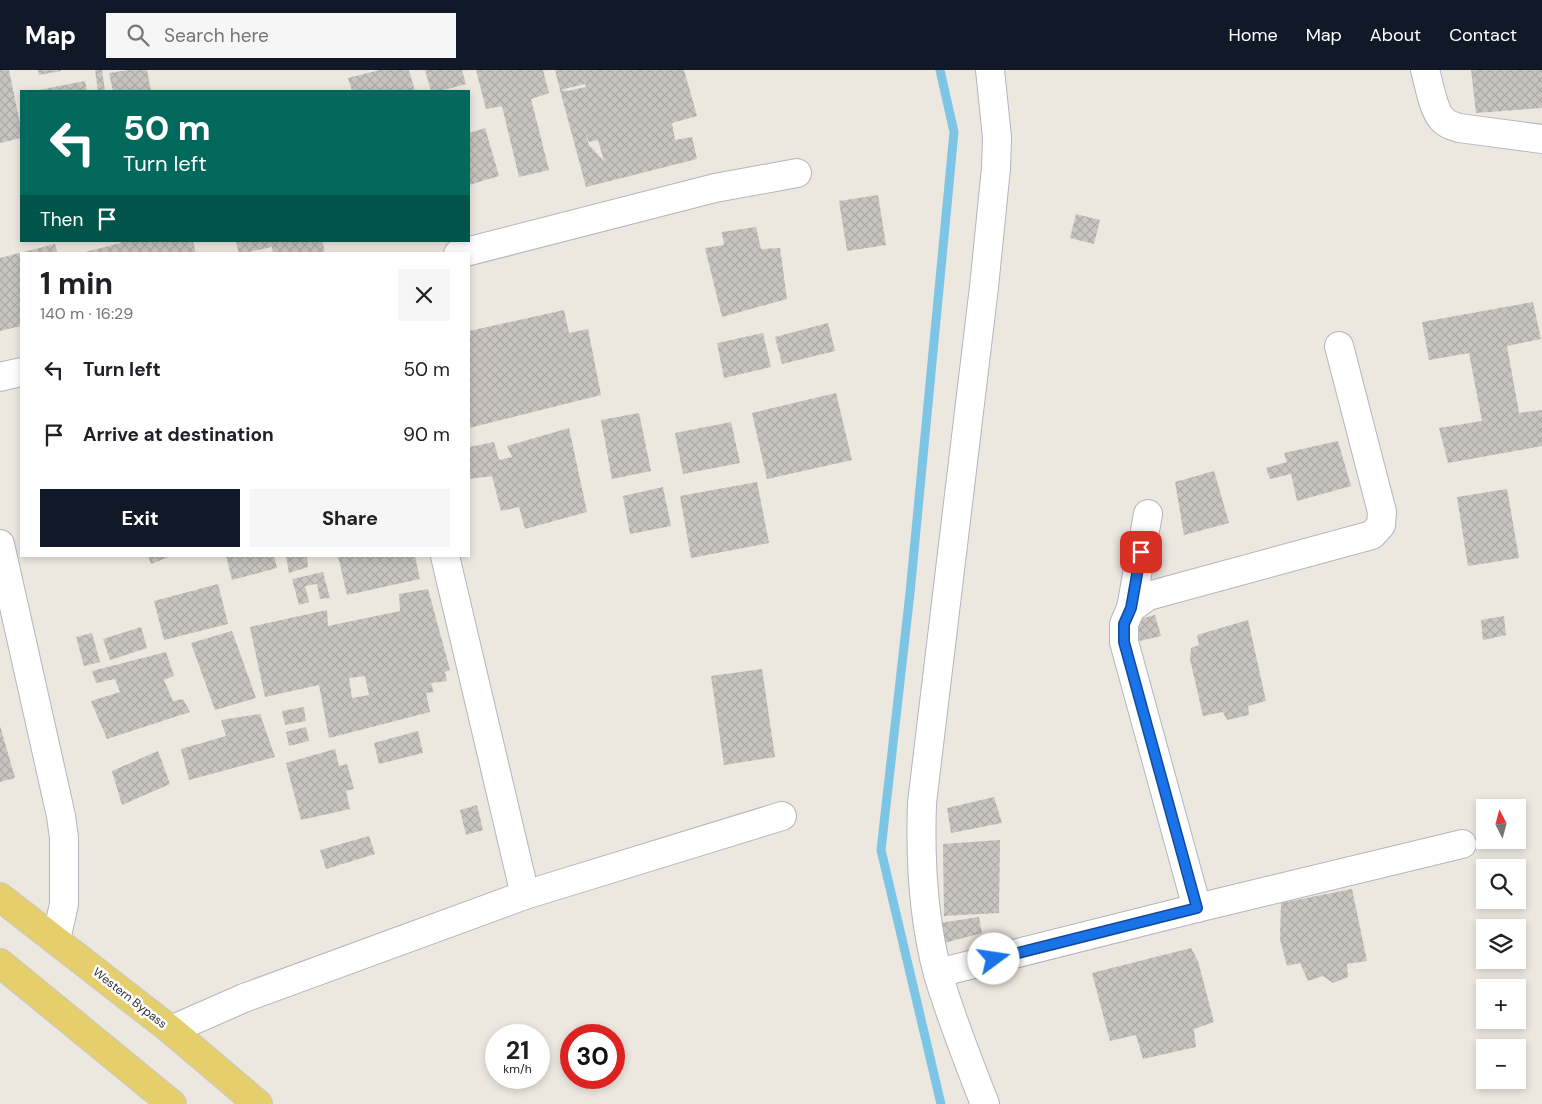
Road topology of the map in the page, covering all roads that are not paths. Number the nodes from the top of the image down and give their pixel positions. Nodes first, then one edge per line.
1 (990, 70) edge
2 (1425, 70) edge
3 (1542, 138) edge
4 (797, 173) dead end
5 (466, 252) edge
6 (1339, 346) dead end
7 (20, 372) edge
8 (0, 378) edge
9 (1148, 514) dead end
10 (0, 544) edge
11 (445, 557) edge
12 (1131, 608) junction
13 (782, 816) dead end
14 (1462, 844) dead end
15 (525, 895) junction
16 (0, 897) edge
17 (1197, 908) junction
18 (56, 940) junction
19 (2, 968) edge
20 (938, 973) junction
21 (171, 1030) junction
22 (172, 1104) edge
23 (258, 1104) edge
24 (984, 1104) edge

1 - 20 street
2 - 3 street
4 - 5 street
6 - 12 street
7 - 8 street
9 - 12 street
10 - 18 street
11 - 15 street
12 - 17 street
13 - 15 street
14 - 17 street
15 - 21 street
16 - 18 main road, Western Bypass
17 - 20 street
18 - 21 main road, Western Bypass
19 - 22 main road
20 - 24 street
21 - 23 main road, Western Bypass

